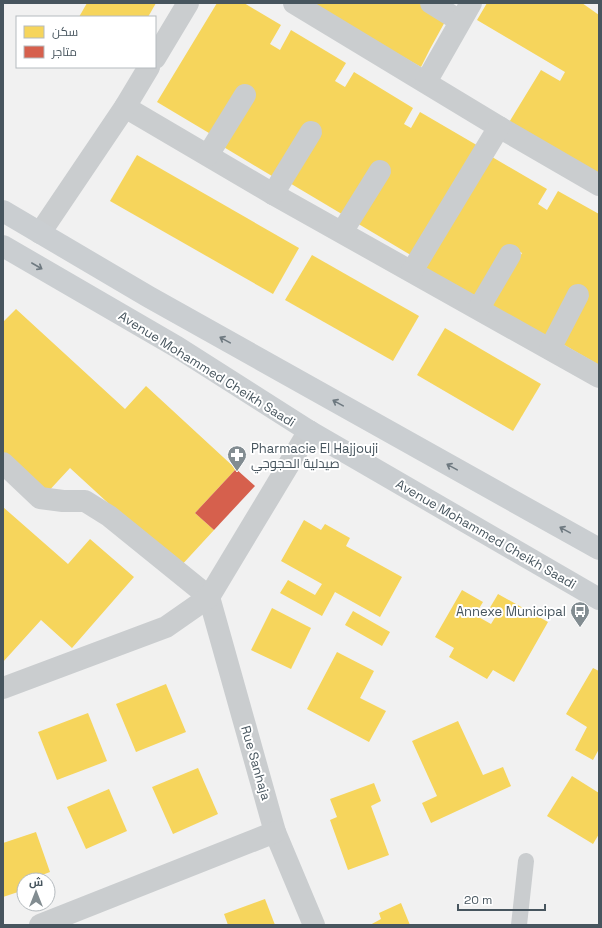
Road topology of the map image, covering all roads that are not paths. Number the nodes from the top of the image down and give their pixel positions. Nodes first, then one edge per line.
1 (188, 3) edge
2 (294, 3) edge
3 (431, 3) edge
4 (466, 12) edge
5 (156, 56) edge
6 (148, 68) edge
7 (426, 82) junction
8 (245, 96) dead end
9 (125, 107) junction
10 (499, 127) junction
11 (312, 132) dead end
12 (208, 155) junction
13 (380, 171) dead end
14 (599, 185) edge
15 (273, 194) junction
16 (3, 211) edge
17 (342, 232) junction
18 (40, 233) junction
19 (5, 252) edge
20 (510, 254) dead end
21 (412, 271) junction
22 (578, 295) dead end
23 (479, 308) junction
24 (550, 349) junction
25 (599, 376) edge
26 (308, 432) junction
27 (3, 463) edge
28 (599, 549) edge
29 (209, 597) junction
30 (599, 599) edge
31 (3, 688) edge
32 (275, 832) junction
33 (526, 861) dead end
34 (40, 925) edge
35 (314, 925) edge
36 (519, 925) edge

1 - 5 street
2 - 7 street
3 - 4 street
4 - 7 street
6 - 9 street
7 - 10 street
8 - 12 street
9 - 12 street
9 - 18 street
10 - 14 street
10 - 21 street
11 - 15 street
12 - 15 street
13 - 17 street
15 - 17 street
16 - 18 main road
17 - 21 street
28 -> 18 main road
19 -> 26 main road, Avenue Mohammed Cheikh Saadi
20 - 23 street
21 - 23 street
22 - 24 street
23 - 24 street
24 - 25 street
26 - 29 street
26 - 30 main road, Avenue Mohammed Cheikh Saadi
27 - 29 street
29 - 31 street
29 - 32 street, Rue Sanhaja
32 - 34 street
32 - 35 street, Rue Sanhaja
33 - 36 lane

